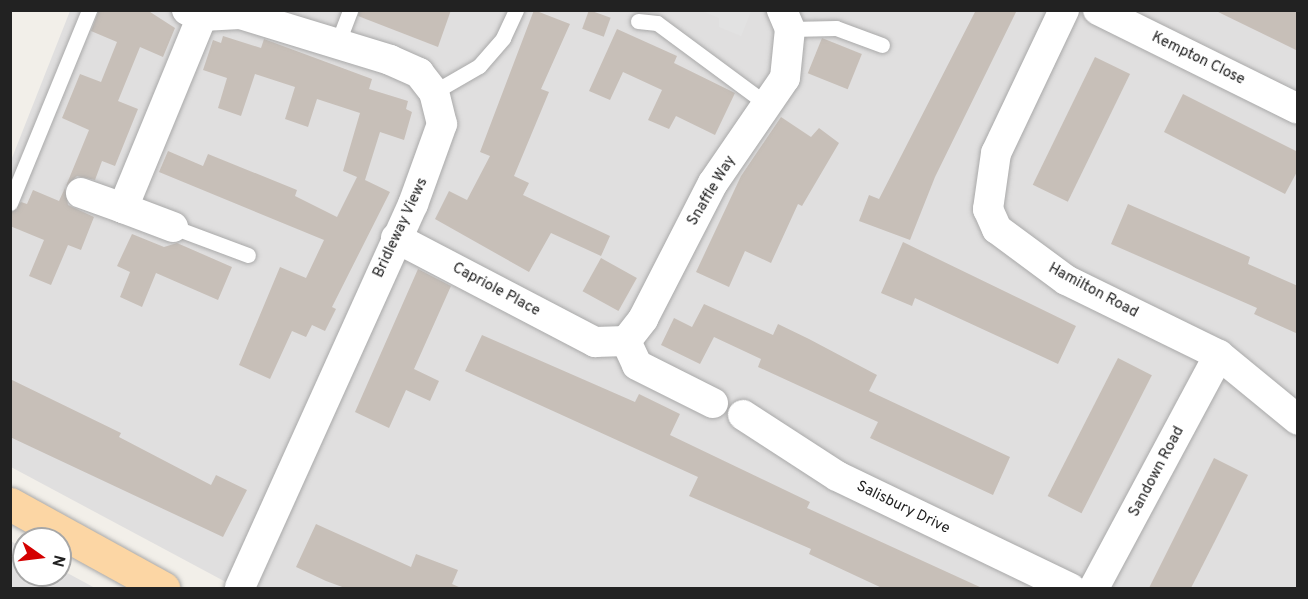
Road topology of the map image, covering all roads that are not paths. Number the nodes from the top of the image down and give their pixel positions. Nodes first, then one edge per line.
1 (89, 10) edge
2 (350, 10) edge
3 (516, 10) edge
4 (1064, 10) edge
5 (1098, 10) edge
6 (195, 13) edge
7 (786, 20) edge
8 (638, 21) dead end
9 (338, 42) junction
10 (882, 45) dead end
11 (434, 92) junction
12 (768, 105) junction
13 (1298, 108) edge
14 (81, 193) dead end
15 (10, 203) edge
16 (123, 208) junction
17 (173, 227) joint
18 (396, 238) junction
19 (248, 255) dead end
20 (626, 341) junction
21 (1219, 355) junction
22 (713, 403) dead end
23 (743, 415) dead end
24 (1298, 420) edge
25 (10, 504) edge
26 (163, 588) edge
27 (240, 588) edge
28 (1070, 588) edge
29 (1094, 588) edge

1 - 15 lane
2 - 9 lane
3 - 11 lane
4 - 21 street, Hamilton Road
5 - 13 street, Kempton Close
6 - 9 street
6 - 16 street
7 - 10 lane
7 - 12 street, Snaffle Way
8 - 12 lane
9 - 11 street
11 - 18 street, Bridleway Views
12 - 20 street, Snaffle Way
14 - 16 street
16 - 17 street
17 - 19 lane
18 - 20 street, Capriole Place
18 - 27 street, Bridleway Views
20 - 22 street
21 - 24 street, Hamilton Road
21 - 29 street, Sandown Road
23 - 28 street, Salisbury Drive
25 - 26 main road

